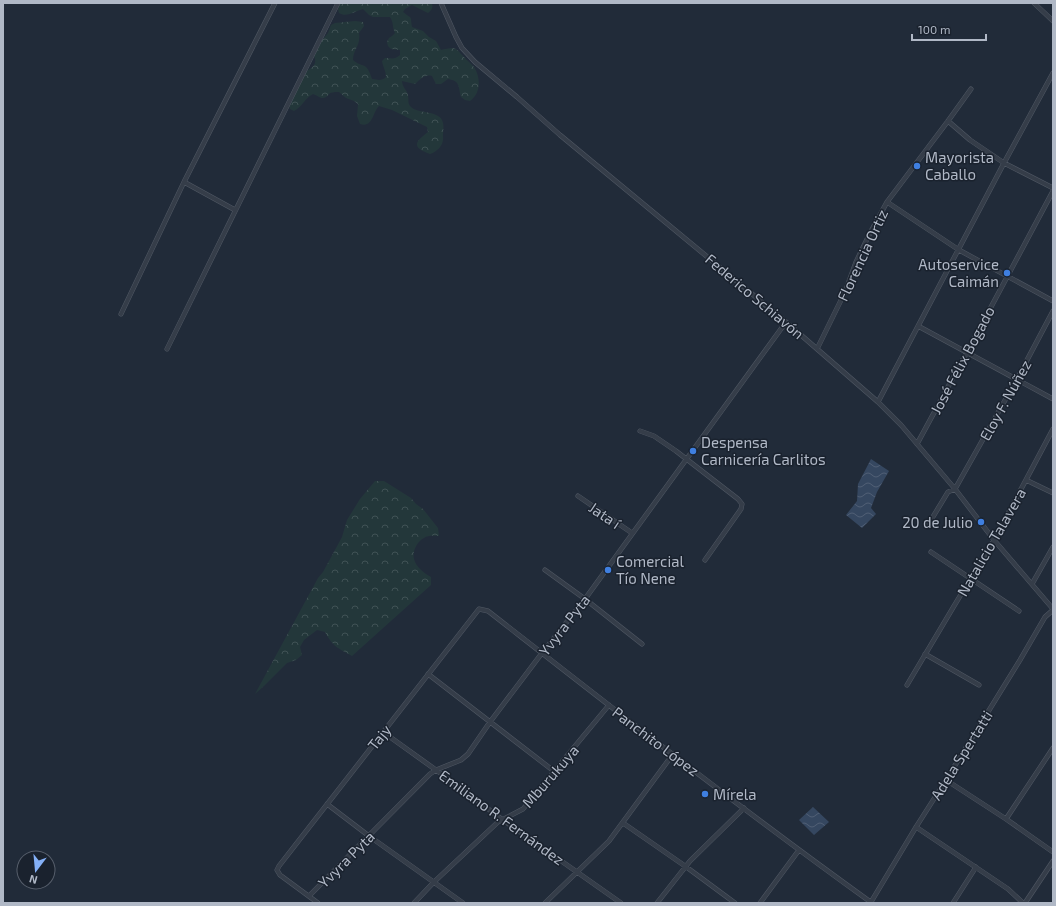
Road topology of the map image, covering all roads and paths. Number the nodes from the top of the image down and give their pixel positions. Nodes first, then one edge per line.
1 (276, 3) edge
2 (338, 3) edge
3 (441, 3) edge
4 (1034, 3) edge
5 (1053, 21) edge
6 (1053, 73) edge
7 (971, 89) dead end
8 (948, 121) junction
9 (1004, 163) junction
10 (184, 182) junction
11 (1053, 189) edge
12 (887, 202) junction
13 (235, 210) junction
14 (959, 250) junction
15 (1007, 276) junction
16 (1053, 301) edge
17 (1053, 310) edge
18 (121, 314) dead end
19 (786, 322) junction
20 (918, 326) junction
21 (168, 349) dead end
22 (817, 349) junction
23 (967, 352) junction
24 (1017, 379) junction
25 (1053, 399) edge
26 (878, 402) junction
27 (1053, 429) edge
28 (640, 431) dead end
29 (917, 444) junction
30 (686, 459) junction
31 (1026, 480) junction
32 (955, 489) junction
33 (1053, 493) edge
34 (578, 496) dead end
35 (928, 525) dead end
36 (632, 533) junction
37 (994, 540) junction
38 (1053, 546) edge
39 (931, 552) dead end
40 (705, 560) dead end
41 (545, 570) dead end
42 (971, 579) junction
43 (1032, 584) junction
44 (585, 599) junction
45 (479, 609) joint
46 (1053, 610) edge
47 (1019, 611) dead end
48 (642, 644) dead end
49 (542, 653) junction
50 (925, 654) junction
51 (428, 674) junction
52 (908, 685) dead end
53 (979, 685) dead end
54 (609, 705) junction
55 (490, 722) junction
56 (383, 732) junction
57 (1053, 748) edge
58 (673, 754) junction
59 (436, 770) junction
60 (555, 772) junction
61 (946, 780) junction
62 (327, 804) junction
63 (744, 808) junction
64 (1006, 819) junction
65 (503, 820) junction
66 (623, 823) junction
67 (916, 827) junction
68 (369, 836) junction
69 (799, 850) junction
70 (1053, 852) edge
71 (1053, 861) edge
72 (685, 866) junction
73 (976, 867) junction
74 (577, 872) junction
75 (434, 882) junction
76 (309, 896) junction
77 (318, 903) edge
78 (414, 903) edge
79 (463, 903) edge
80 (545, 903) edge
81 (621, 903) edge
82 (657, 903) edge
83 (734, 903) edge
84 (760, 903) edge
85 (871, 903) edge
86 (953, 903) edge
87 (1024, 903) edge

1 - 10 street
2 - 13 street
3 - 19 street, Federico Schiavón
4 - 5 street
6 - 9 street
7 - 8 street, Florencia Ortiz
8 - 9 street
8 - 12 street, Florencia Ortiz
9 - 11 street
9 - 14 street
10 - 13 street
10 - 18 street
11 - 15 street, José Félix Bogado
12 - 14 street
12 - 22 street, Florencia Ortiz
13 - 21 street
14 - 15 street
14 - 20 street
15 - 16 street
15 - 23 street, José Félix Bogado
17 - 24 street, Eloy F. Núñez
19 - 22 street, Federico Schiavón
19 - 30 street, Yvyra Pyta
20 - 23 street
20 - 26 street
22 - 26 street, Federico Schiavón
23 - 24 street
23 - 29 street, José Félix Bogado
24 - 25 street
24 - 32 street, Eloy F. Núñez
26 - 29 street, Federico Schiavón
27 - 31 street, Natalicio Talavera
28 - 30 street
29 - 32 street, Federico Schiavón
30 - 36 street, Yvyra Pyta
30 - 40 street
31 - 33 street
31 - 37 street, Natalicio Talavera
32 - 35 street, Eloy F. Núñez
32 - 37 street, Federico Schiavón
34 - 36 street, Jata í
36 - 44 street, Yvyra Pyta
37 - 42 street, Natalicio Talavera
37 - 43 street, Federico Schiavón
38 - 43 street
39 - 42 street
41 - 44 street
42 - 47 street
42 - 50 street, Natalicio Talavera
43 - 46 street, Federico Schiavón
44 - 48 street
44 - 49 street, Yvyra Pyta
45 - 49 street, Panchito López
45 - 51 street, Tajy
46 - 61 street, Adela Spertatti
49 - 54 street, Panchito López
49 - 55 street, Yvyra Pyta
50 - 52 street, Natalicio Talavera
50 - 53 street
51 - 55 street
51 - 56 street, Tajy
54 - 58 street, Panchito López
54 - 60 street, Mburukuya
55 - 59 street, Yvyra Pyta
55 - 60 street
56 - 59 street, Emiliano R. Fernández
56 - 62 street, Tajy
57 - 64 street
58 - 63 street, Panchito López
58 - 66 street
59 - 65 street, Emiliano R. Fernández
59 - 68 street, Yvyra Pyta
60 - 65 street, Mburukuya
61 - 64 street
61 - 67 street, Adela Spertatti
62 - 68 street
62 - 76 street, Tajy
63 - 69 street, Panchito López
63 - 72 street
64 - 70 street
65 - 74 street, Emiliano R. Fernández
65 - 75 street, Mburukuya
66 - 72 street
66 - 74 street
67 - 73 street
67 - 85 street, Adela Spertatti
68 - 75 street
68 - 76 street, Yvyra Pyta
69 - 84 street
69 - 85 street, Panchito López
71 - 87 street
72 - 82 street
72 - 83 street
73 - 86 street
73 - 87 street
74 - 80 street
74 - 81 street, Emiliano R. Fernández
75 - 78 street, Mburukuya
75 - 79 street
76 - 77 street

